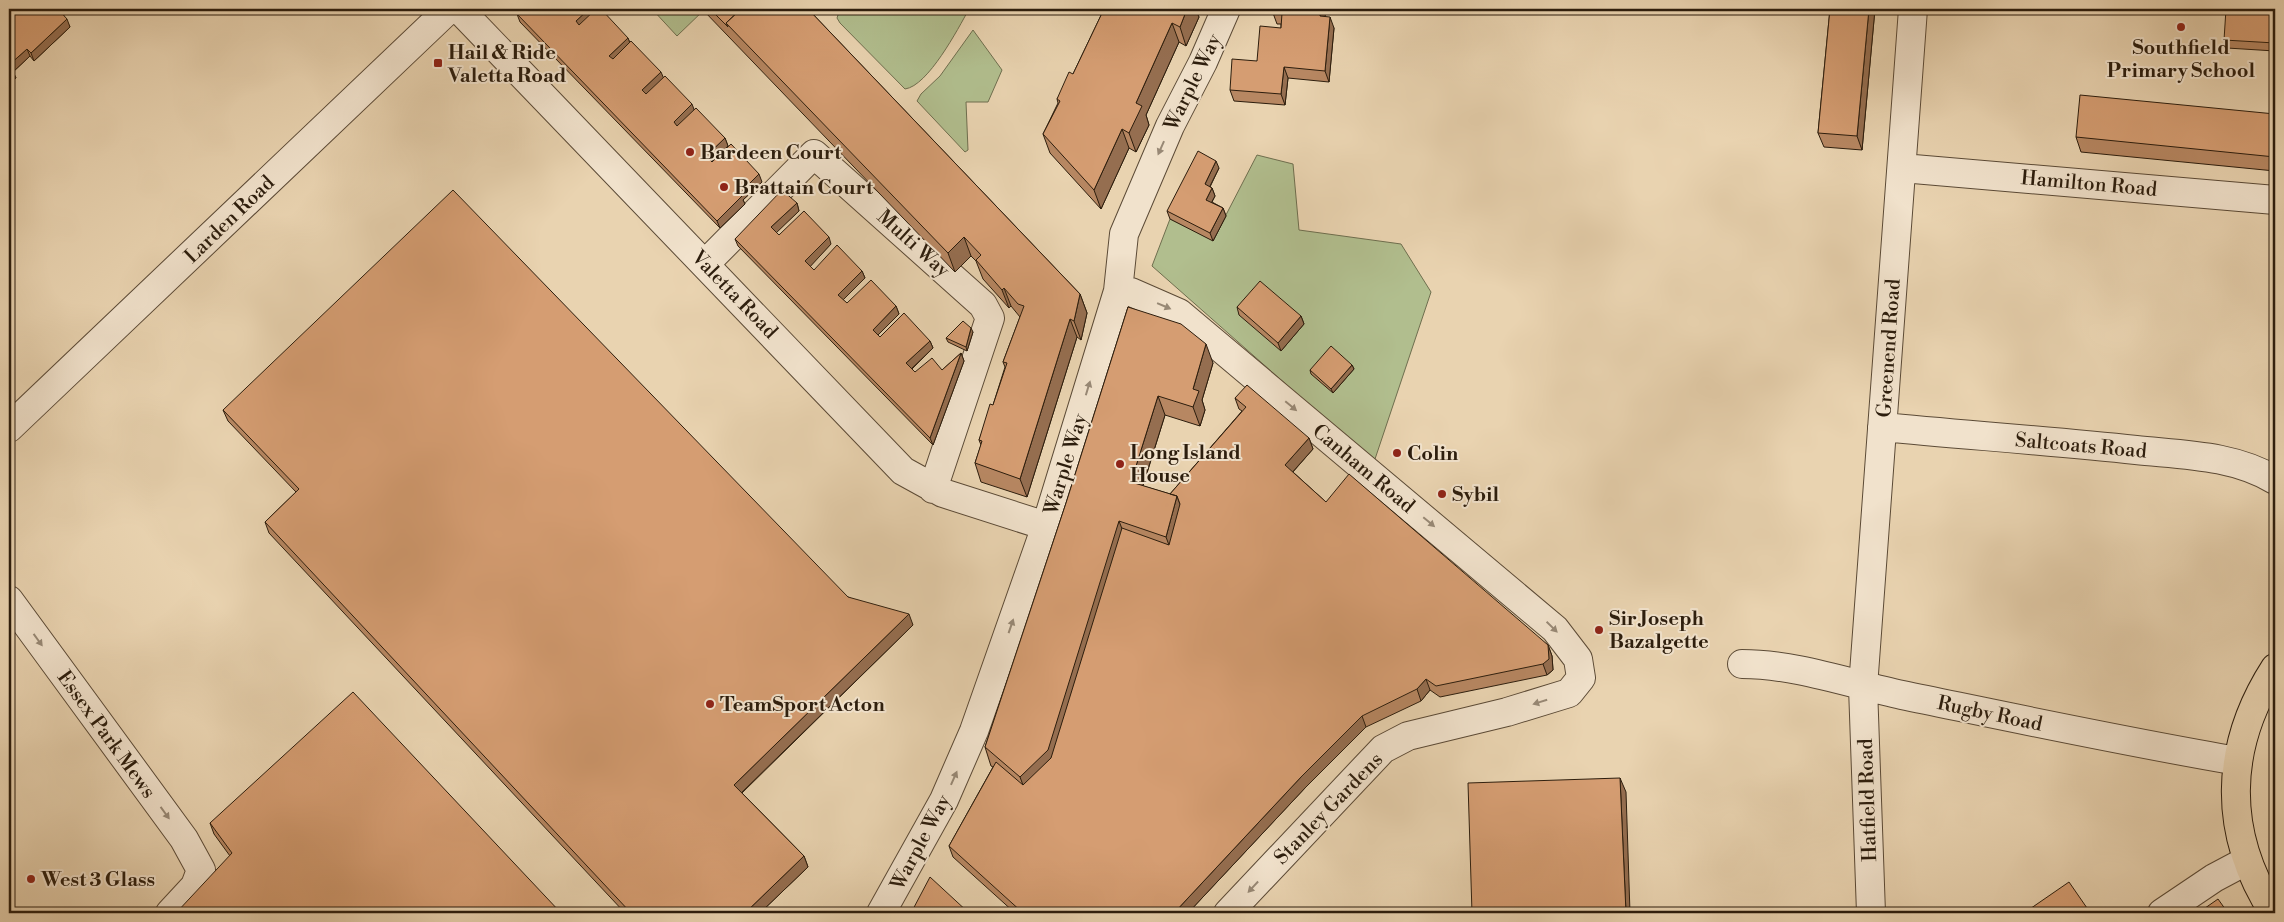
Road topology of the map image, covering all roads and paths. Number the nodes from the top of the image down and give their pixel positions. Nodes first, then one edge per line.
1 (449, 9) edge
2 (459, 9) edge
3 (1226, 9) edge
4 (1913, 9) edge
5 (1902, 168) junction
6 (2275, 200) edge
7 (706, 263) junction
8 (1118, 291) junction
9 (1882, 427) junction
10 (9, 428) edge
11 (2275, 480) edge
12 (933, 488) junction
13 (1046, 526) junction
14 (9, 600) edge
15 (1742, 664) dead end
16 (2275, 668) edge
17 (1581, 678) joint
18 (1863, 687) junction
19 (2238, 761) junction
20 (2246, 861) junction
21 (170, 913) edge
22 (882, 913) edge
23 (1228, 913) edge
24 (1871, 913) edge
25 (2162, 913) edge
26 (2274, 913) edge

1 - 10 street, Larden Road
2 - 7 street, Valetta Road
3 -> 8 street, Warple Way
4 - 5 street, Greenend Road
5 - 6 street, Hamilton Road
5 - 9 street, Greenend Road
7 - 12 street, Valetta Road
7 - 12 street, Multi Way
13 -> 8 street, Warple Way
8 -> 17 street, Canham Road
9 - 11 street, Saltcoats Road
9 - 18 street, Greenend Road
12 - 13 street, Valetta Road
22 -> 13 street, Warple Way
14 -> 21 street, Essex Park Mews
15 - 18 street, Rugby Road
16 - 19 main road
17 -> 23 street, Stanley Gardens
18 - 19 street, Rugby Road
18 - 24 street, Hatfield Road
19 - 20 main road
20 - 25 street
20 - 26 main road

